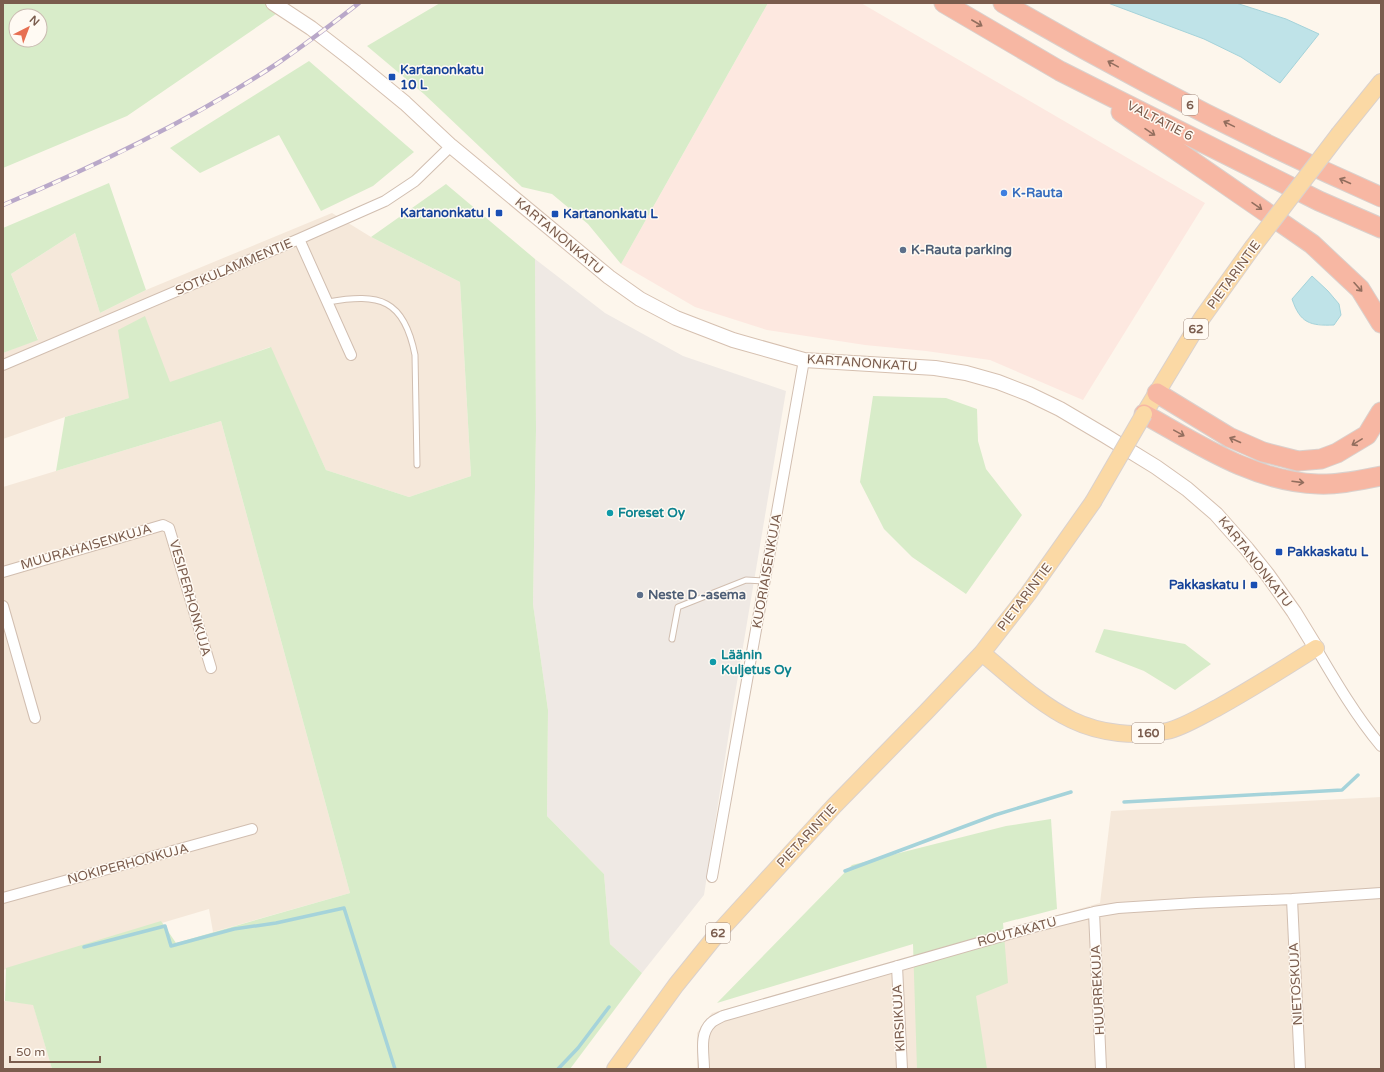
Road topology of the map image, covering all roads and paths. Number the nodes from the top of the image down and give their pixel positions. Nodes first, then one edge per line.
1 (273, 3) edge
2 (944, 3) edge
3 (1003, 3) edge
4 (1060, 70) junction
5 (1381, 82) edge
6 (451, 146) junction
7 (1381, 197) edge
8 (1381, 228) edge
9 (299, 239) junction
10 (328, 302) junction
11 (1381, 323) edge
12 (351, 355) dead end
13 (804, 360) junction
14 (3, 365) edge
15 (1157, 393) junction
16 (1381, 412) edge
17 (1144, 414) junction
18 (417, 465) dead end
19 (1381, 476) edge
20 (169, 528) joint
21 (3, 572) edge
22 (765, 580) junction
23 (3, 606) edge
24 (672, 639) dead end
25 (1316, 648) junction
26 (982, 653) junction
27 (211, 668) dead end
28 (35, 718) dead end
29 (1381, 746) edge
30 (252, 829) dead end
31 (712, 877) dead end
32 (1381, 893) edge
33 (3, 898) edge
34 (1292, 899) junction
35 (1094, 912) junction
36 (897, 966) junction
37 (615, 1069) edge
38 (704, 1069) edge
39 (902, 1069) edge
40 (1102, 1069) edge
41 (1300, 1069) edge

1 - 6 main road, KARTANONKATU
2 -> 4 highway, VALTATIE 6 / 6
7 -> 3 highway, 6
4 - 8 highway, VALTATIE 6 / 6
4 -> 11 highway
5 - 15 main road, PIETARINTIE / 62, bridge
6 - 9 street, SOTKULAMMENTIE
6 - 13 main road, KARTANONKATU
9 - 10 street
9 - 14 street, SOTKULAMMENTIE
10 - 12 street
10 - 18 lane
13 - 22 street, KUORIAISENKUJA
13 - 25 main road, KARTANONKATU
16 -> 15 highway
15 - 17 main road, PIETARINTIE / 62
17 -> 19 highway
17 - 26 main road, PIETARINTIE / 62, bridge
20 - 21 street, MUURAHAISENKUJA
20 - 27 street, VESIPERHONKUJA
22 - 24 lane
22 - 31 street, KUORIAISENKUJA
23 - 28 street
25 - 26 main road, 160
25 - 29 street
26 - 37 main road, PIETARINTIE / 62
30 - 33 street, NOKIPERHONKUJA
32 - 34 street, ROUTAKATU
34 - 35 street, ROUTAKATU
34 - 41 street, NIETOSKUJA
35 - 36 street, ROUTAKATU
35 - 40 street, HUURREKUJA
36 - 38 street, ROUTAKATU
36 - 39 street, KIRSIKUJA

